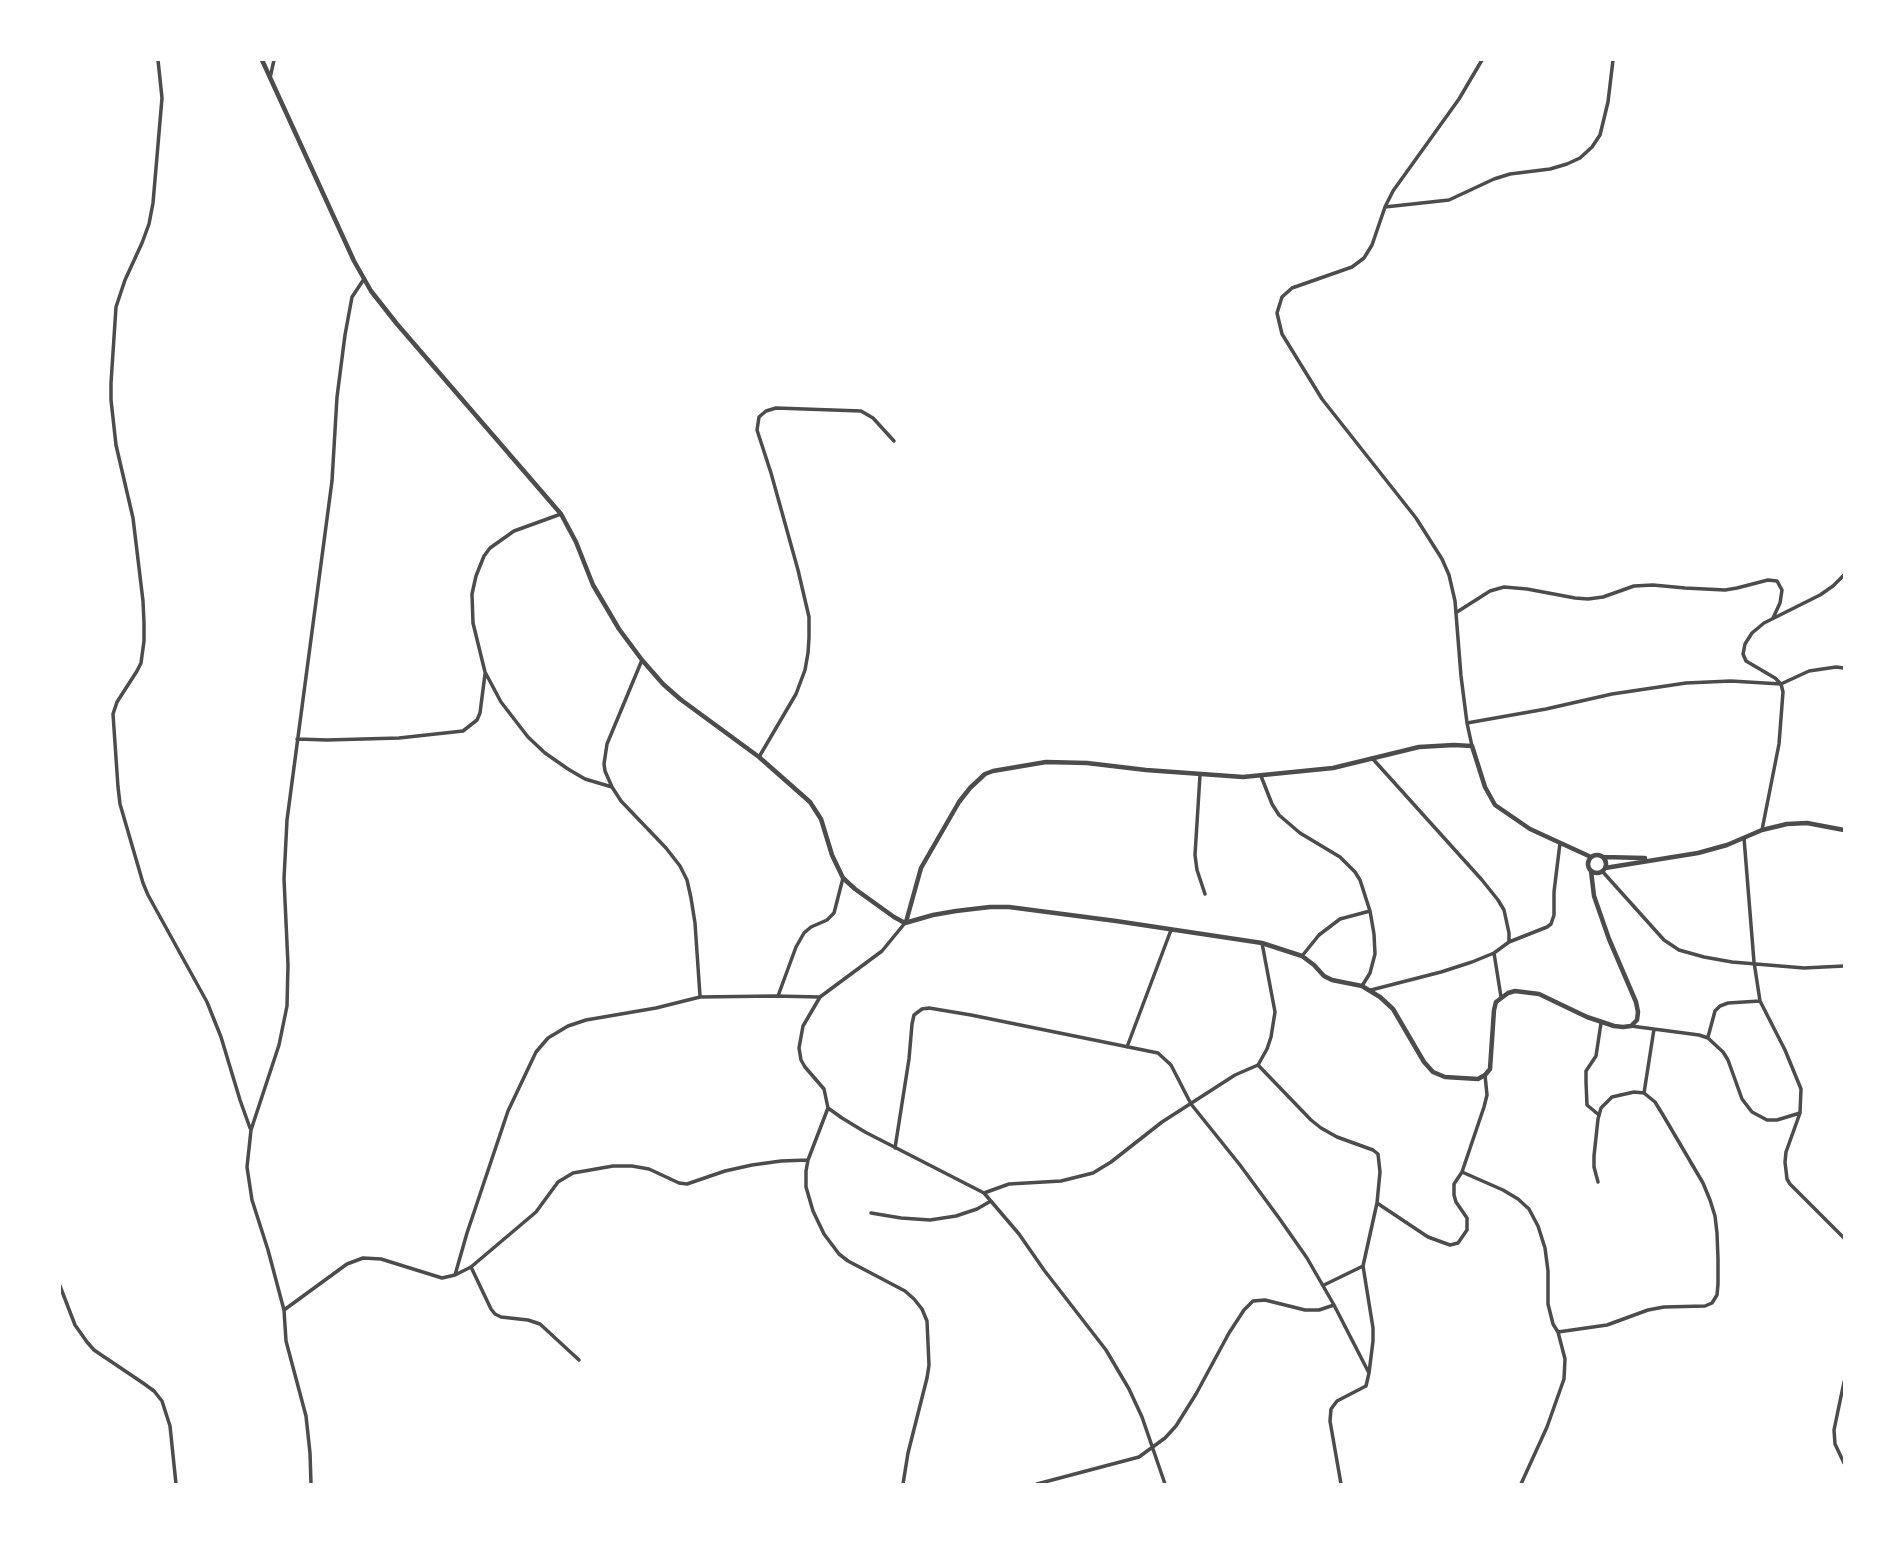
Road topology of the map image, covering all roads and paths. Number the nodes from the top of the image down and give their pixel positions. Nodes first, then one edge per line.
1 (158, 60) edge
2 (262, 60) edge
3 (275, 60) edge
4 (1482, 60) edge
5 (1613, 60) edge
6 (270, 79) junction
7 (1385, 207) junction
8 (364, 279) junction
9 (894, 441) dead end
10 (561, 514) junction
11 (1844, 575) edge
12 (1456, 612) junction
13 (1773, 618) junction
14 (642, 660) junction
15 (1844, 668) edge
16 (485, 672) junction
17 (1781, 684) junction
18 (1467, 723) junction
19 (297, 739) junction
20 (1472, 746) junction
21 (760, 757) junction
22 (1372, 758) junction
23 (1200, 775) junction
24 (1261, 776) junction
25 (612, 787) junction
26 (1762, 830) junction
27 (1844, 830) edge
28 (1744, 838) junction
29 (1560, 844) junction
30 (1591, 856) junction
31 (1603, 857) junction
32 (1657, 859) junction
33 (1604, 869) junction
34 (1591, 871) junction
35 (844, 878) junction
36 (1205, 894) dead end
37 (1370, 911) junction
38 (905, 923) junction
39 (1171, 930) junction
40 (1509, 942) junction
41 (1262, 943) junction
42 (1494, 953) junction
43 (1302, 956) junction
44 (1754, 962) junction
45 (1844, 966) edge
46 (1362, 986) junction
47 (1371, 990) junction
48 (778, 996) junction
49 (700, 997) junction
50 (820, 997) junction
51 (1501, 997) junction
52 (1760, 1001) junction
53 (1601, 1023) junction
54 (1631, 1026) junction
55 (1654, 1030) junction
56 (1708, 1038) junction
57 (1127, 1047) junction
58 (1258, 1065) junction
59 (1485, 1075) junction
60 (1644, 1093) junction
61 (1191, 1104) junction
62 (828, 1108) junction
63 (1800, 1113) junction
64 (1599, 1115) junction
65 (251, 1130) junction
66 (895, 1148) junction
67 (808, 1160) junction
68 (1462, 1172) junction
69 (1598, 1182) dead end
70 (984, 1193) junction
71 (991, 1201) junction
72 (1377, 1203) junction
73 (871, 1213) dead end
74 (1844, 1238) edge
75 (471, 1266) junction
76 (1363, 1266) junction
77 (454, 1275) junction
78 (60, 1286) edge
79 (1323, 1286) junction
80 (1334, 1305) junction
81 (284, 1310) junction
82 (1558, 1332) junction
83 (579, 1360) dead end
84 (1369, 1373) junction
85 (1844, 1381) edge
86 (1154, 1447) junction
87 (1844, 1463) edge
88 (176, 1485) edge
89 (311, 1485) edge
90 (902, 1485) edge
91 (1037, 1485) edge
92 (1165, 1485) edge
93 (1340, 1485) edge
94 (1521, 1485) edge

1 - 65 street
2 - 6 street
3 - 6 street
4 - 7 street
5 - 7 street
6 - 8 street
7 - 12 street
8 - 10 street
8 - 19 street
9 - 21 street
10 - 14 street
10 - 16 street
11 - 13 street
12 - 13 street
12 - 18 street
13 - 17 street
14 - 21 street
14 - 25 street
15 - 17 street
16 - 19 street
16 - 25 street
17 - 18 street
17 - 26 street
18 - 20 street
19 - 65 street
20 - 22 street
20 - 29 street
21 - 35 street
22 - 24 street
22 - 40 street
23 - 24 street
23 - 36 street
23 - 38 street
24 - 37 street
25 - 49 street
26 - 27 street
26 - 28 street
28 - 32 street
28 - 44 street
29 - 30 street
29 - 40 street
30 - 31 street
30 - 34 street
31 - 32 street
31 - 33 street
32 - 33 street
33 - 34 street
33 - 44 street
34 - 54 street
35 - 38 street
35 - 48 street
37 - 43 street
37 - 46 street
38 - 39 street
38 - 50 street
39 - 41 street
39 - 57 street
40 - 42 street
41 - 43 street
41 - 58 street
42 - 47 street
42 - 51 street
43 - 46 street
44 - 45 street
44 - 52 street
46 - 47 street
47 - 59 street
48 - 49 street
48 - 50 street
49 - 77 street
50 - 62 street
51 - 53 street
51 - 59 street
52 - 56 street
52 - 63 street
53 - 54 street
53 - 64 street
54 - 55 street
55 - 56 street
55 - 60 street
56 - 63 street
57 - 61 street
57 - 66 street
58 - 61 street
58 - 72 street
59 - 68 street
60 - 64 street
60 - 82 street
61 - 70 street
61 - 79 street
62 - 66 street
62 - 67 street
63 - 74 street
64 - 69 street
65 - 81 street
66 - 70 street
67 - 75 street
67 - 90 street
68 - 72 street
68 - 82 street
70 - 71 street
71 - 73 street
71 - 86 street
72 - 76 street
75 - 77 street
75 - 83 street
76 - 79 street
76 - 84 street
77 - 81 street
78 - 88 street
79 - 80 street
80 - 84 street
80 - 86 street
81 - 89 street
82 - 94 street
84 - 93 street
85 - 87 street
86 - 91 street
86 - 92 street

